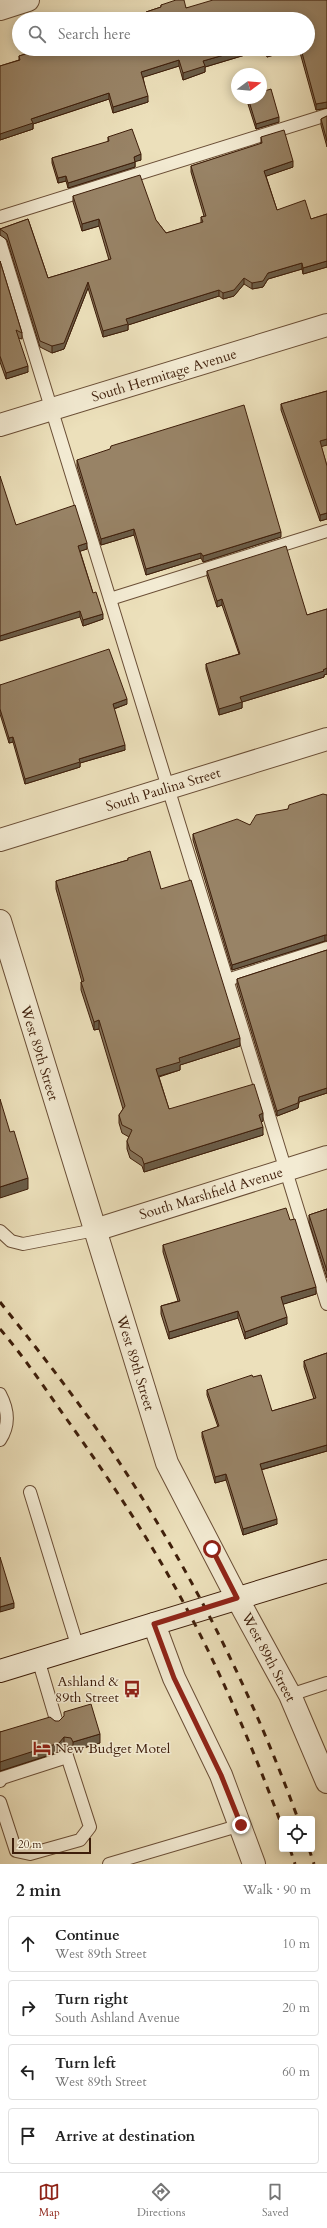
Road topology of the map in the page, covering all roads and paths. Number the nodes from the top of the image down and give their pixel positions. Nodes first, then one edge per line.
1 (28, 0) edge
2 (0, 9) edge
3 (327, 115) edge
4 (0, 217) edge
5 (0, 242) edge
6 (327, 325) edge
7 (52, 410) junction
8 (0, 425) edge
9 (327, 531) edge
10 (110, 599) junction
11 (327, 739) edge
12 (168, 788) junction
13 (0, 840) edge
14 (0, 921) edge
15 (327, 948) edge
16 (227, 980) junction
17 (327, 1157) edge
18 (286, 1170) junction
19 (95, 1230) junction
20 (0, 1231) edge
21 (327, 1304) edge
22 (0, 1394) edge
23 (0, 1440) edge
24 (30, 1492) dead end
25 (327, 1571) edge
26 (237, 1598) junction
27 (154, 1624) junction
28 (78, 1648) junction
29 (38, 1660) junction
30 (0, 1671) edge
31 (327, 1683) edge
32 (290, 1695) junction
33 (57, 1723) edge
34 (0, 1781) edge
35 (327, 1782) edge
36 (0, 1802) edge
37 (241, 1825) junction
38 (109, 1864) edge
39 (254, 1864) edge

1 - 2 street
3 - 4 lane
5 - 7 lane
6 - 7 street, South Hermitage Avenue
7 - 8 street, South Hermitage Avenue
7 - 10 lane
9 - 10 lane
10 - 12 lane
11 - 12 street, South Paulina Street
12 - 13 street, South Paulina Street
12 - 16 lane
14 - 19 street, West 89th Street
15 - 16 lane
16 - 18 lane
17 - 18 street, South Marshfield Avenue
18 - 19 street, South Marshfield Avenue
18 - 21 lane
19 - 20 lane
19 - 26 street, West 89th Street
22 - 23 lane
24 - 28 lane
25 - 26 street
26 - 27 street
26 - 32 street, West 89th Street
27 - 28 street
27 - 37 street
28 - 29 street
29 - 30 street
29 - 33 lane
31 - 32 lane
32 - 35 street, West 89th Street
34 - 36 lane
37 - 38 lane
37 - 39 street

